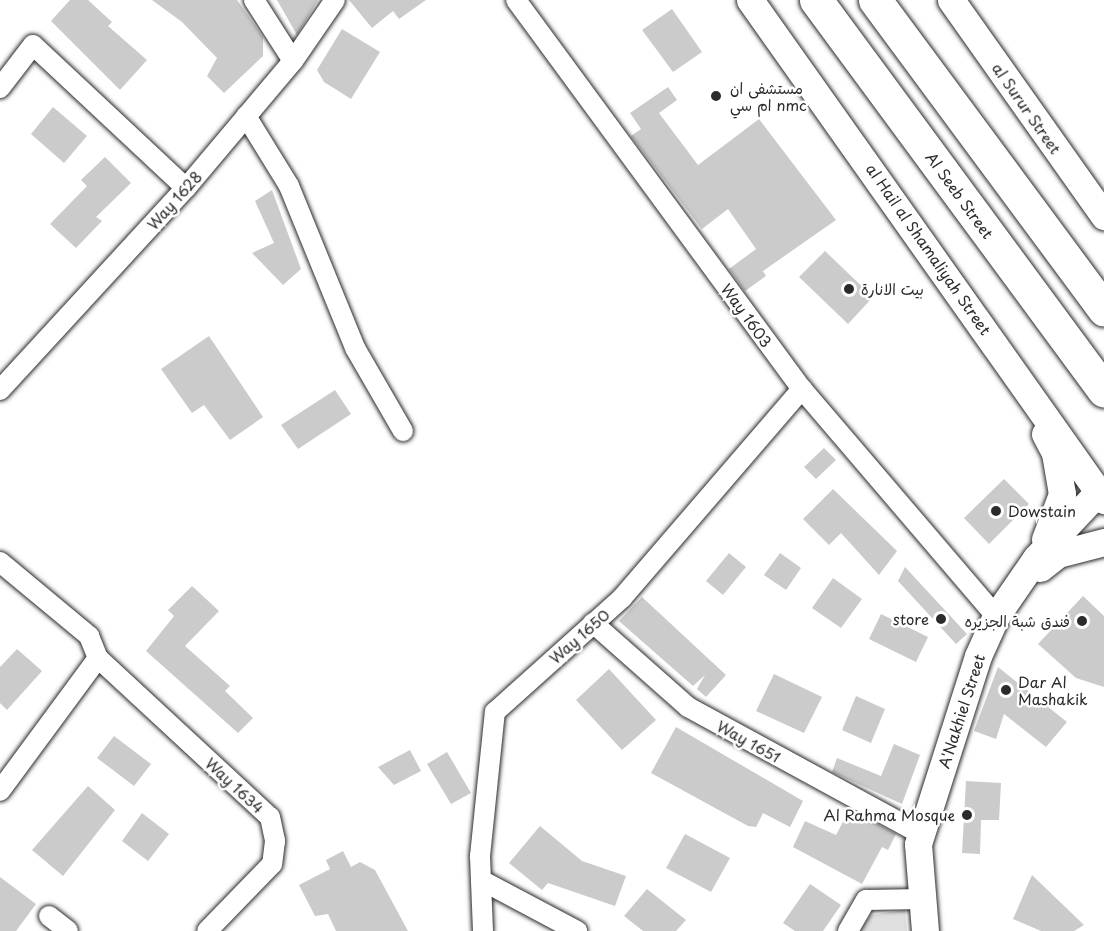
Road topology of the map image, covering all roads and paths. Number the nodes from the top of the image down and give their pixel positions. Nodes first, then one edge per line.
1 (254, 0) edge
2 (335, 0) edge
3 (516, 0) edge
4 (750, 0) edge
5 (816, 0) edge
6 (875, 0) edge
7 (951, 0) edge
8 (293, 61) junction
9 (0, 88) edge
10 (246, 116) junction
11 (186, 188) junction
12 (1104, 216) edge
13 (1104, 309) edge
14 (1009, 363) junction
15 (802, 389) junction
16 (0, 390) edge
17 (1104, 390) edge
18 (403, 431) dead end
19 (1101, 496) edge
20 (1104, 542) edge
21 (1036, 558) junction
22 (0, 562) edge
23 (1016, 587) junction
24 (996, 616) junction
25 (593, 623) junction
26 (98, 658) junction
27 (0, 791) edge
28 (921, 834) junction
29 (482, 880) junction
30 (922, 899) junction
31 (49, 916) dead end
32 (68, 931) edge
33 (207, 931) edge
34 (483, 931) edge
35 (577, 931) edge
36 (848, 931) edge
37 (925, 931) edge

1 - 8 street
2 - 8 street, Way 1628
3 - 15 street, Way 1603
4 - 14 street, al Hail al Shamaliyah Street
5 - 17 highway, Al Seeb Street
6 - 13 highway
7 - 12 street, al Surur Street
8 - 10 street, Way 1628
9 - 11 street
10 - 11 street, Way 1628
10 - 18 street
11 - 16 street, Way 1628
14 - 19 street, al Hail al Shamaliyah Street
14 - 21 street
15 - 24 street, Way 1603
15 - 25 street, Way 1650
19 - 21 street, A'Nakhiel Street
20 - 23 street
21 - 23 street, A'Nakhiel Street
22 - 26 street
23 - 24 street, A'Nakhiel Street
24 - 28 street, A'Nakhiel Street
25 - 28 street, Way 1651
25 - 29 street, Way 1650
26 - 27 street
26 - 33 street, Way 1634
28 - 30 street, A'Nakhiel Street
29 - 34 street, Way 1650
29 - 35 street
30 - 36 street
30 - 37 street, A'Nakhiel Street
31 - 32 street

